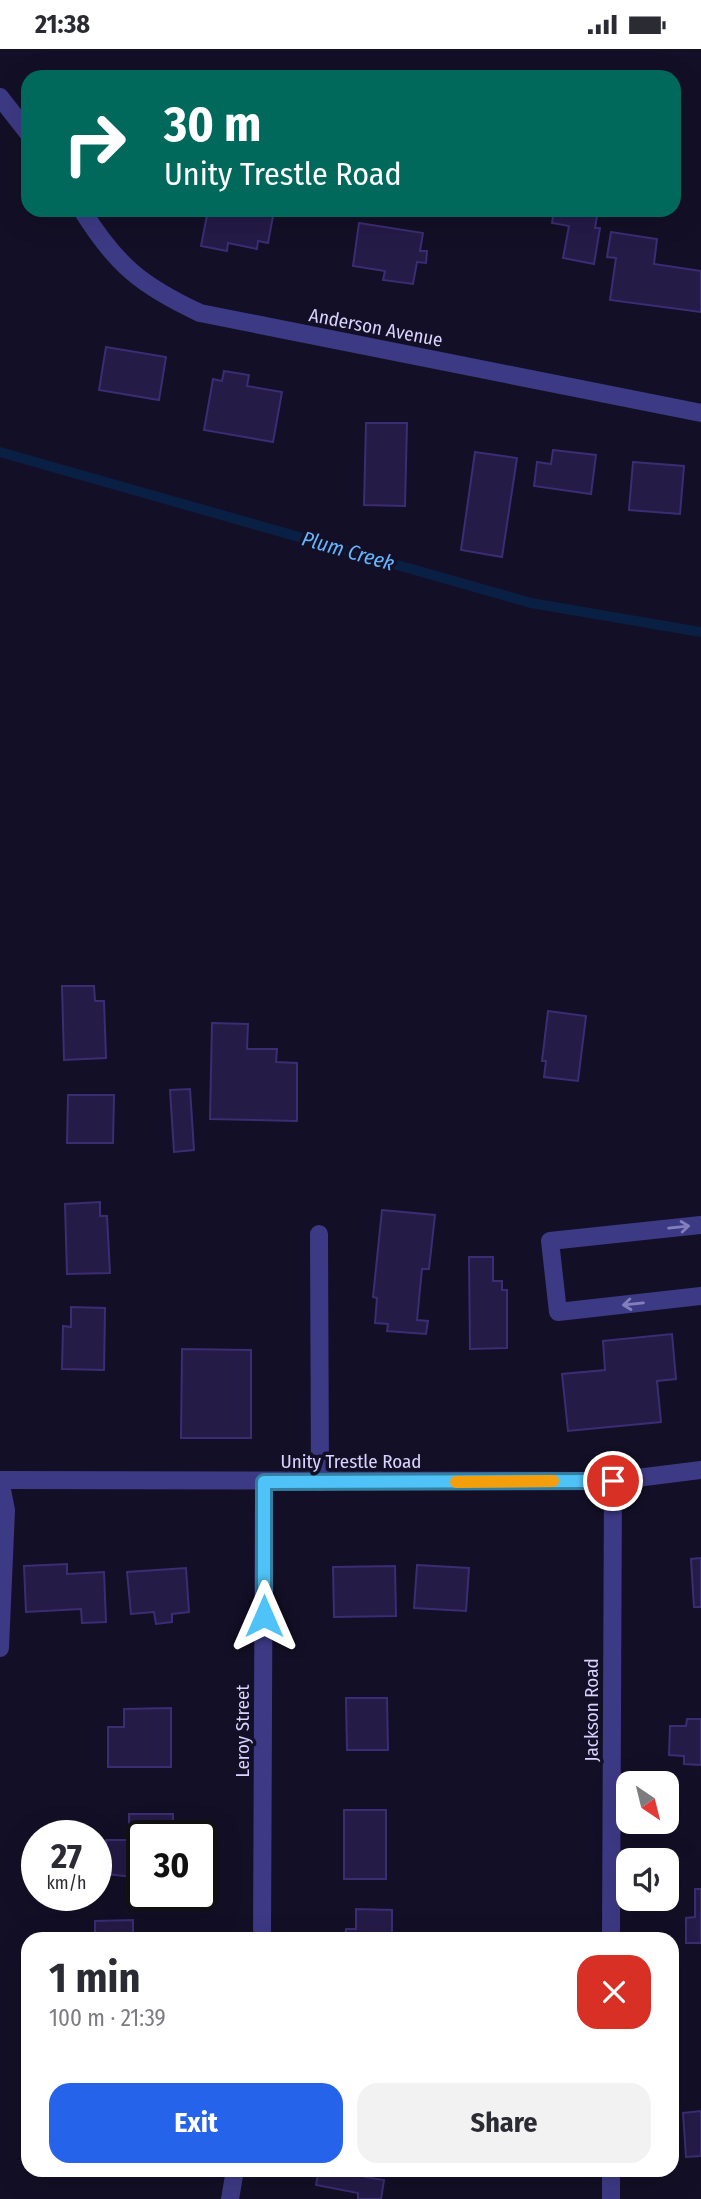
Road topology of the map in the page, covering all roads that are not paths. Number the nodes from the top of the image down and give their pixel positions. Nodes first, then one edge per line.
1 (0, 97) edge
2 (21, 124) edge
3 (87, 217) edge
4 (701, 413) edge
5 (701, 1225) edge
6 (319, 1234) dead end
7 (701, 1296) edge
8 (701, 1469) edge
9 (0, 1480) edge
10 (613, 1481) junction
11 (264, 1482) junction
12 (320, 1482) junction
13 (0, 1648) edge
14 (262, 1932) edge
15 (611, 1932) edge
16 (234, 2177) edge
17 (611, 2177) edge
18 (230, 2199) edge
19 (611, 2199) edge

1 - 2 street
3 - 4 street, Anderson Avenue
7 -> 5 street
6 - 12 street
8 - 10 street, Unity Trestle Road
9 - 11 street, Unity Trestle Road
9 - 13 street
10 - 12 street, Unity Trestle Road
10 - 15 street, Jackson Road
11 - 12 street, Unity Trestle Road
11 - 14 street, Leroy Street
16 - 18 street
17 - 19 street

